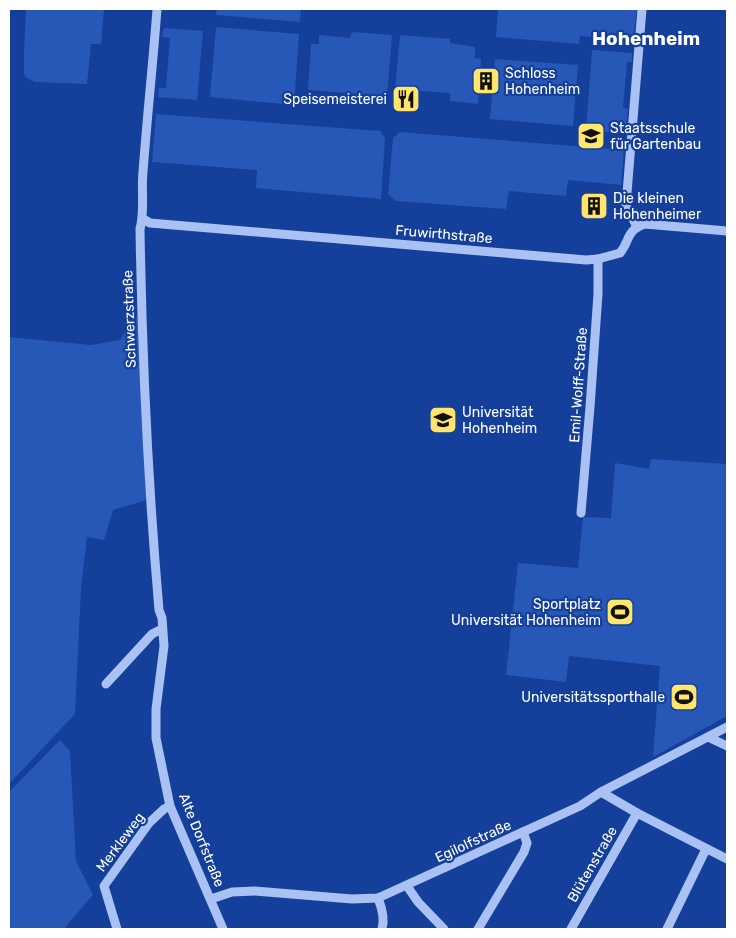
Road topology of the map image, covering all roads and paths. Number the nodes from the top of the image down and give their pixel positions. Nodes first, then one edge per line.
1 (157, 9) edge
2 (642, 9) edge
3 (143, 219) junction
4 (637, 227) junction
5 (727, 231) edge
6 (598, 259) junction
7 (581, 513) dead end
8 (162, 629) junction
9 (106, 684) dead end
10 (727, 727) edge
11 (708, 737) junction
12 (727, 746) edge
13 (601, 792) junction
14 (170, 806) junction
15 (637, 813) junction
16 (523, 832) junction
17 (706, 849) junction
18 (727, 859) edge
19 (408, 886) junction
20 (378, 898) junction
21 (211, 899) junction
22 (116, 929) edge
23 (223, 929) edge
24 (382, 929) edge
25 (444, 929) edge
26 (478, 929) edge
27 (571, 929) edge
28 (667, 929) edge

1 - 3 street, Schwerzstraße
2 - 4 street
3 - 6 street, Fruwirthstraße
3 - 8 street, Schwerzstraße
4 - 5 street
4 - 6 street, Fruwirthstraße
6 - 7 street, Emil-Wolff-Straße
8 - 9 street
8 - 14 street, Alte Dorfstraße
10 - 11 street, Egilolfstraße
11 - 12 street
11 - 13 street, Egilolfstraße
13 - 15 street
13 - 16 street, Egilolfstraße
14 - 21 street, Alte Dorfstraße
14 - 22 street, Merkleweg
15 - 17 street
15 - 27 street, Blütenstraße
16 - 19 street, Egilolfstraße
16 - 26 street
17 - 18 street
17 - 28 street
19 - 20 street, Egilolfstraße
19 - 25 street
20 - 21 street, Egilolfstraße
20 - 24 street
21 - 23 street, Alte Dorfstraße

